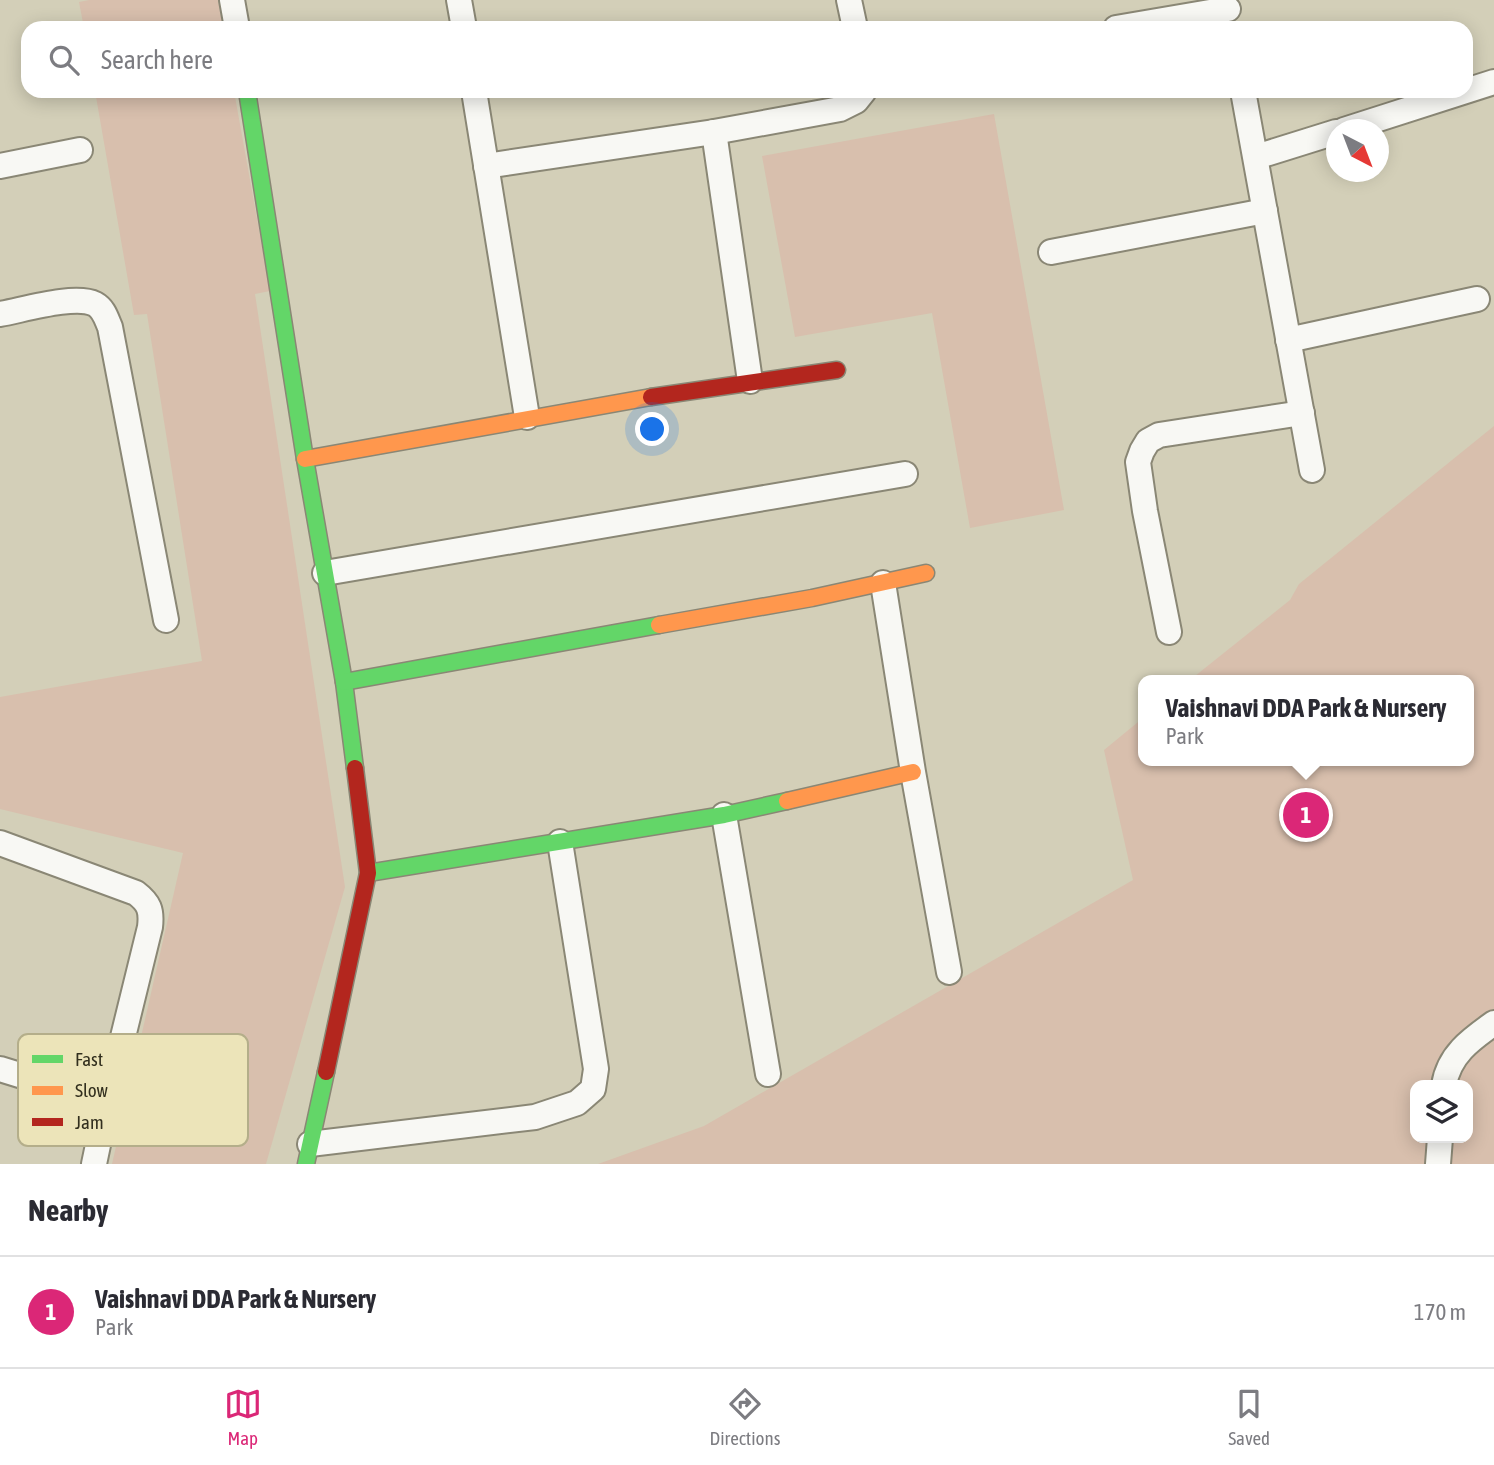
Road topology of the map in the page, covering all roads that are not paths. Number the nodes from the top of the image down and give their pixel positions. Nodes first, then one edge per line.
1 (232, 0) edge
2 (459, 0) edge
3 (849, 0) edge
4 (1229, 12) edge
5 (236, 21) edge
6 (463, 21) edge
7 (854, 21) edge
8 (1165, 21) edge
9 (1494, 82) edge
10 (1473, 89) edge
11 (248, 98) edge
12 (475, 98) edge
13 (858, 98) edge
14 (1245, 98) edge
15 (1444, 98) edge
16 (1378, 119) edge
17 (714, 132) junction
18 (1326, 135) edge
19 (80, 150) dead end
20 (1256, 158) junction
21 (0, 166) edge
22 (486, 166) junction
23 (1265, 211) junction
24 (1051, 252) dead end
25 (1477, 299) dead end
26 (0, 314) edge
27 (1288, 340) junction
28 (836, 370) dead end
29 (750, 381) junction
30 (1302, 413) junction
31 (527, 417) junction
32 (305, 459) junction
33 (1312, 470) dead end
34 (905, 474) dead end
35 (325, 573) junction
36 (926, 573) dead end
37 (883, 583) junction
38 (166, 620) dead end
39 (1169, 632) dead end
40 (344, 682) junction
41 (913, 772) junction
42 (724, 815) junction
43 (560, 842) junction
44 (0, 843) edge
45 (368, 873) junction
46 (949, 972) dead end
47 (1494, 1023) edge
48 (124, 1034) edge
49 (0, 1069) edge
50 (768, 1074) dead end
51 (18, 1075) edge
52 (1445, 1080) edge
53 (1440, 1143) edge
54 (98, 1146) edge
55 (308, 1154) edge
56 (94, 1164) edge
57 (1438, 1164) edge

1 - 5 street
2 - 6 street
3 - 7 street
4 - 8 street
9 - 10 street
11 - 32 street
12 - 22 street
13 - 17 street
14 - 20 street
15 - 16 street
17 - 22 street
17 - 29 street
18 - 20 street
19 - 21 street
20 - 23 street
22 - 31 street
23 - 24 street
23 - 27 street
25 - 27 street
26 - 38 street
27 - 30 street
28 - 29 street
29 - 31 street
30 - 33 street
30 - 39 street
31 - 32 street
32 - 35 street
34 - 35 street
35 - 40 street
36 - 37 street
37 - 40 street
37 - 41 street
40 - 45 street
41 - 42 street
41 - 46 street
42 - 43 street
42 - 50 street
43 - 45 street
43 - 55 street
44 - 48 street
45 - 55 street
47 - 52 street
49 - 51 street
53 - 57 street
54 - 56 street

